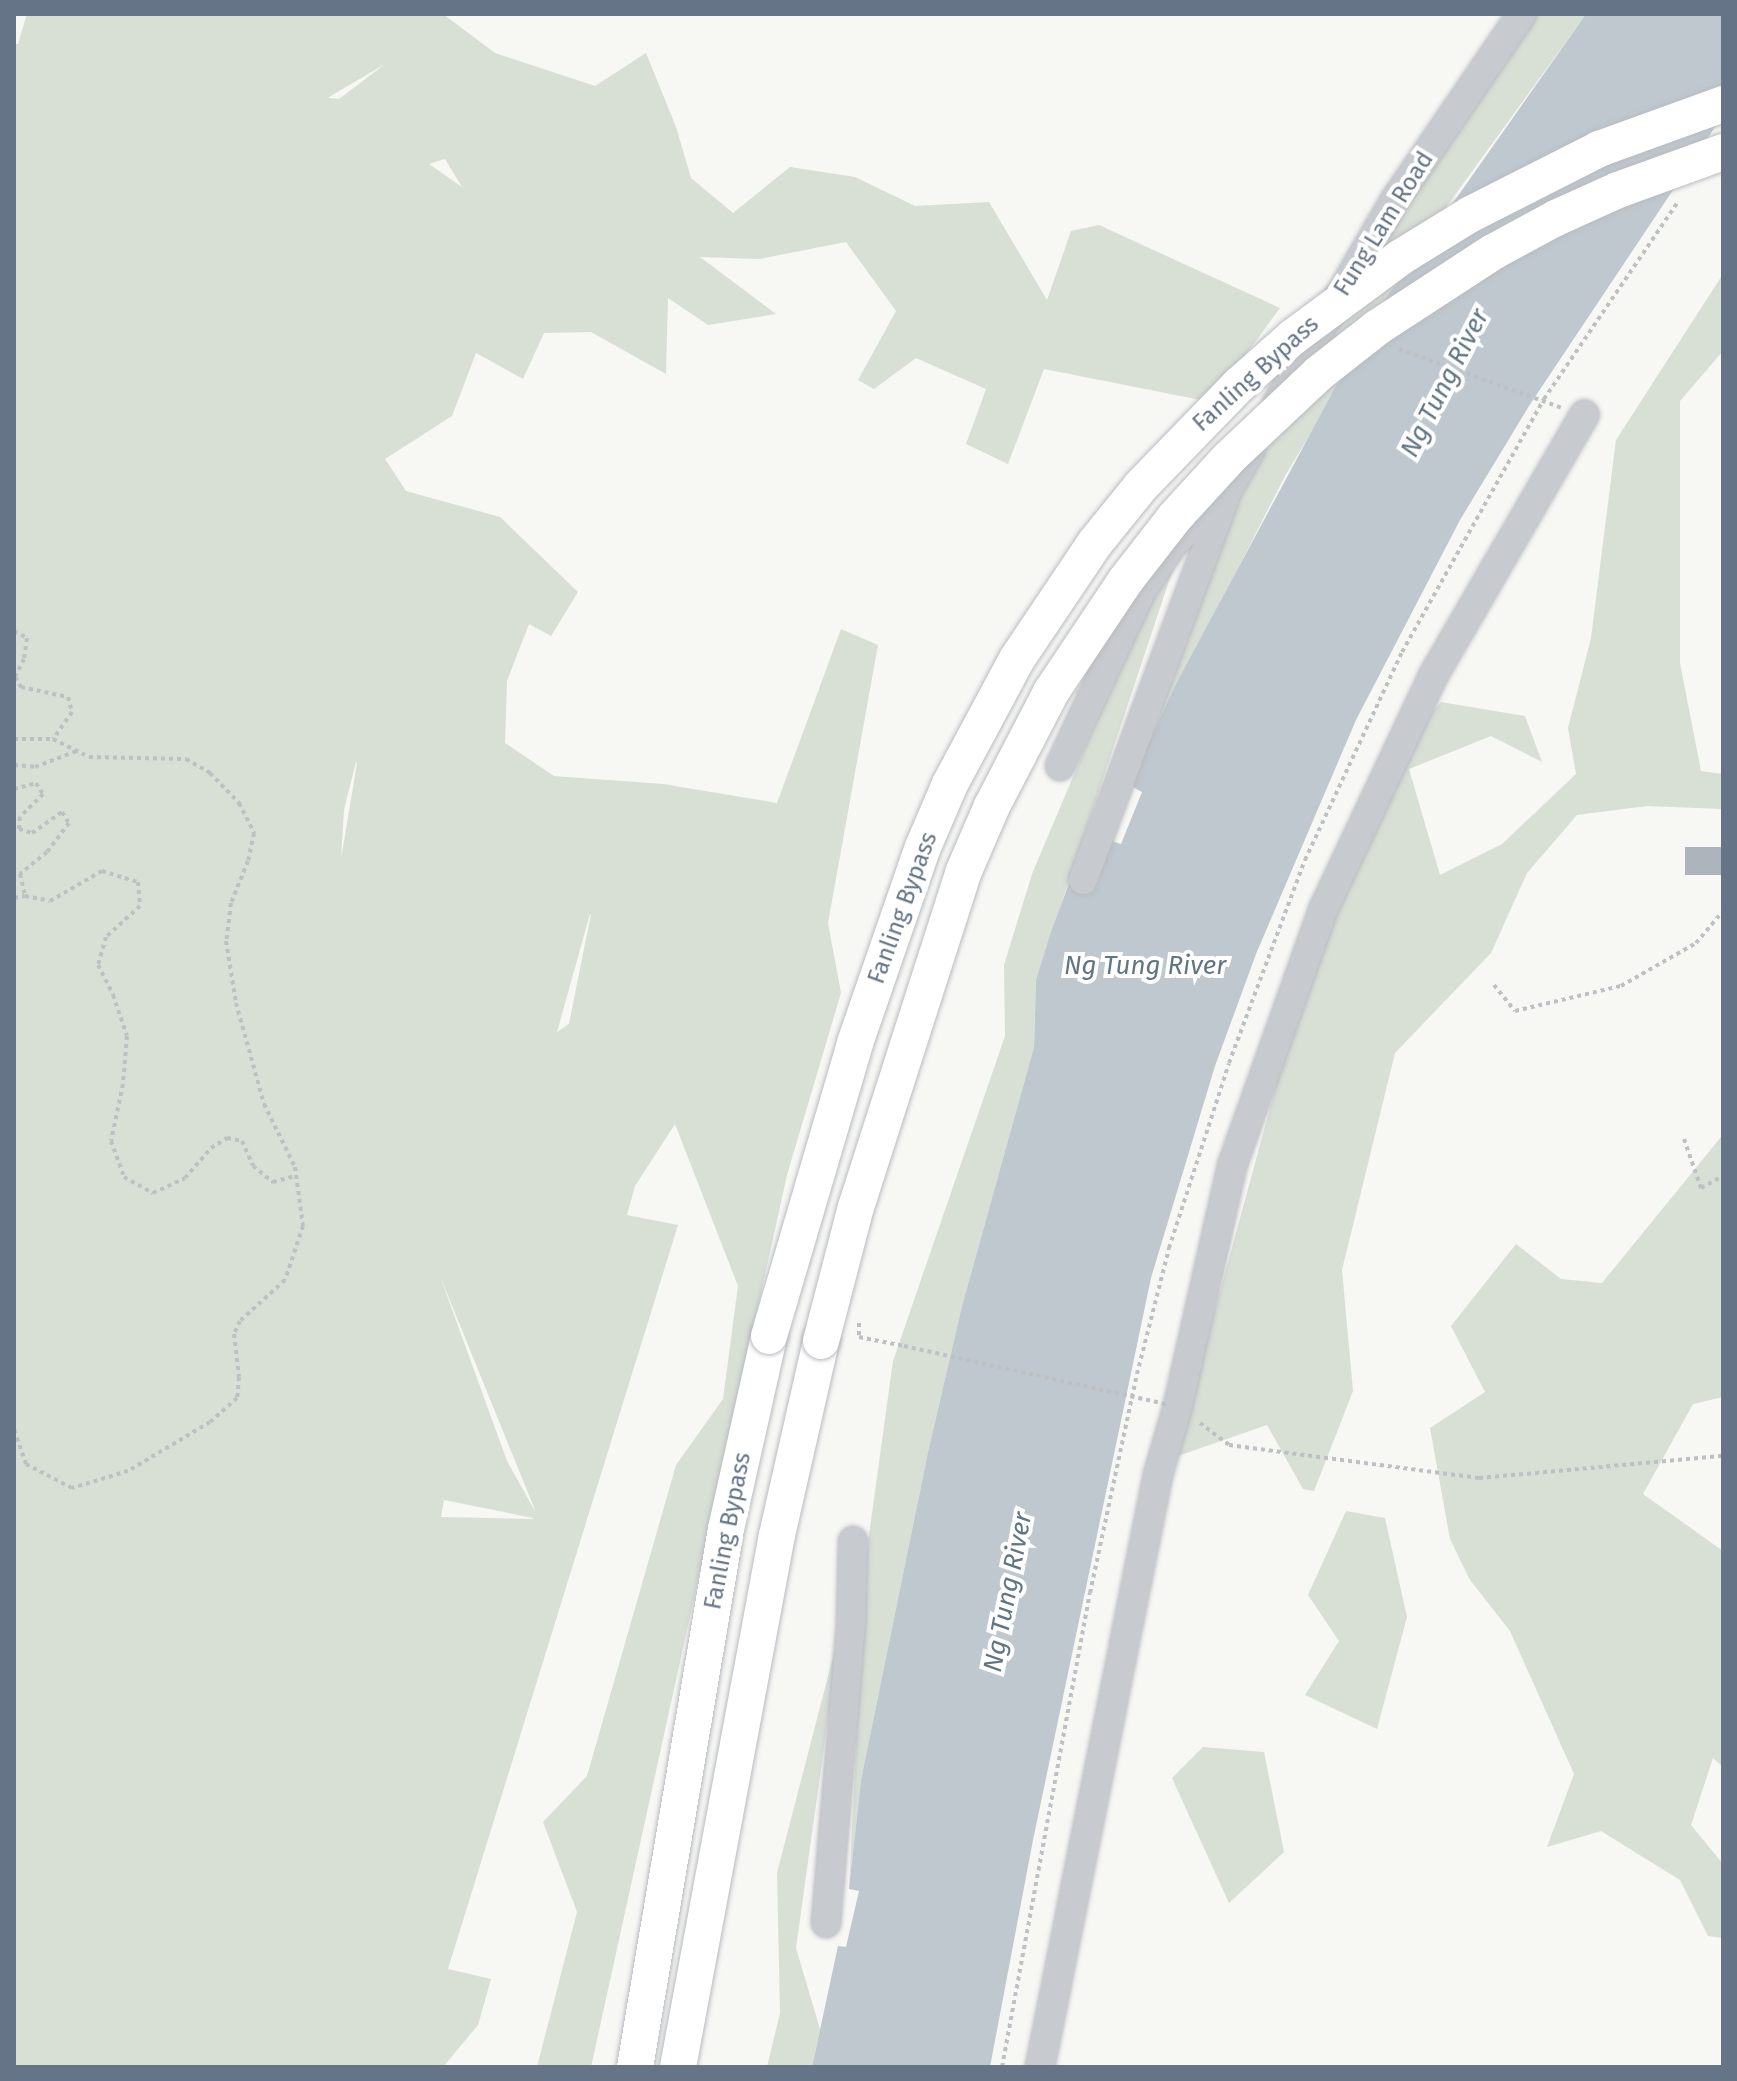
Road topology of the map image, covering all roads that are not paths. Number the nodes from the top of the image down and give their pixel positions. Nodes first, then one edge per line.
1 (1522, 14) edge
2 (1723, 104) edge
3 (1723, 152) edge
4 (1573, 411) road end
5 (1227, 491) junction
6 (1060, 766) dead end
7 (1083, 880) dead end
8 (853, 1541) dead end
9 (826, 1923) dead end
10 (635, 2067) edge
11 (678, 2067) edge
12 (1040, 2067) edge

1 - 5 lane, Fung Lam Road
2 - 10 main road, Fanling Bypass, bridge
3 - 11 main road, Fanling Bypass, bridge
4 - 12 lane
5 - 6 lane, Fung Lam Road
5 - 7 lane
8 - 9 lane

